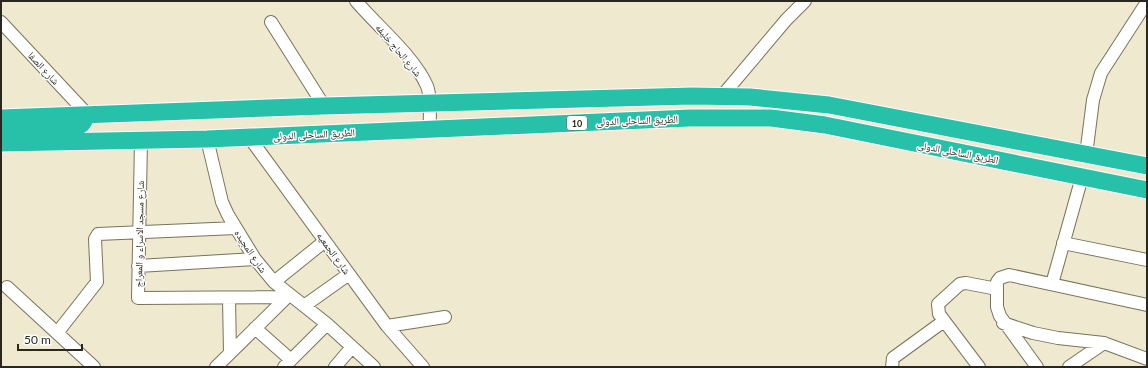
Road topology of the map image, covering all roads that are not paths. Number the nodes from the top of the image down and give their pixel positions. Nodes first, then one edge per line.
1 (356, 1) edge
2 (805, 1) edge
3 (1147, 2) edge
4 (1, 22) edge
5 (272, 22) dead end
6 (722, 96) junction
7 (429, 104) junction
8 (324, 106) junction
9 (88, 115) junction
10 (1, 118) edge
11 (1, 129) edge
12 (430, 129) junction
13 (249, 137) junction
14 (207, 139) junction
15 (141, 141) junction
16 (1, 143) edge
17 (1086, 155) junction
18 (1147, 166) edge
19 (1082, 177) junction
20 (1147, 190) edge
21 (236, 228) junction
22 (139, 232) junction
23 (325, 241) junction
24 (1064, 243) junction
25 (255, 259) junction
26 (1147, 260) edge
27 (138, 266) junction
28 (349, 274) junction
29 (274, 282) junction
30 (1052, 284) junction
31 (7, 287) dead end
32 (996, 289) junction
33 (288, 296) junction
34 (229, 298) junction
35 (1147, 305) edge
36 (304, 306) junction
37 (445, 317) dead end
38 (944, 321) junction
39 (1003, 323) junction
40 (327, 324) junction
41 (387, 326) junction
42 (255, 328) junction
43 (57, 333) junction
44 (1104, 343) junction
45 (352, 347) junction
46 (1147, 359) edge
47 (224, 362) edge
48 (288, 364) edge
49 (94, 367) edge
50 (335, 367) edge
51 (374, 367) edge
52 (423, 367) edge
53 (892, 367) edge
54 (979, 367) edge
55 (1037, 367) edge
56 (1069, 367) edge

1 - 7 street, شارع الحاج خليفه
2 - 6 street
3 - 17 street
4 - 9 street, شارع الصفا
5 - 8 street
6 - 7 highway
6 - 17 highway
7 - 8 highway
7 - 12 street, شارع الحاج خليفه
8 - 9 highway
9 - 10 highway
9 - 11 highway
12 - 13 highway, الطريق الساحلى الدولى / 10
12 - 19 highway, الطريق الساحلى الدولى / 10
13 - 14 highway, الطريق الساحلى الدولى / 10
13 - 23 street, شارع الجمعيه
14 - 15 highway, الطريق الساحلى الدولى / 10
14 - 21 street, شارع المجيده
15 - 16 highway, الطريق الساحلى الدولى / 10
15 - 22 street, شارع مسجد الاسراء و المعراج
17 - 18 highway
19 - 20 highway, الطريق الساحلى الدولى / 10
19 - 24 street
21 - 22 street
21 - 25 street, شارع المجيده
22 - 27 street, شارع مسجد الاسراء و المعراج
22 - 43 street
23 - 28 street, شارع الجمعيه
23 - 29 street
24 - 26 street
24 - 30 street
25 - 27 street
25 - 29 street, شارع المجيده
27 - 34 street, شارع مسجد الاسراء و المعراج
28 - 36 street
28 - 41 street, شارع الجمعيه
29 - 33 street, شارع المجيده
30 - 32 street
30 - 35 street
31 - 43 street
32 - 38 street
32 - 39 street
33 - 34 street, شارع مسجد الاسراء و المعراج
33 - 36 street, شارع المجيده
33 - 42 street
34 - 47 street
36 - 40 street, شارع المجيده
37 - 41 street
38 - 53 street
38 - 54 street
39 - 44 street
39 - 55 street
40 - 45 street, شارع المجيده
40 - 48 street
41 - 52 street, شارع الجمعيه
42 - 47 street
42 - 48 street
43 - 49 street
44 - 46 street
44 - 56 street
45 - 50 street
45 - 51 street, شارع المجيده

